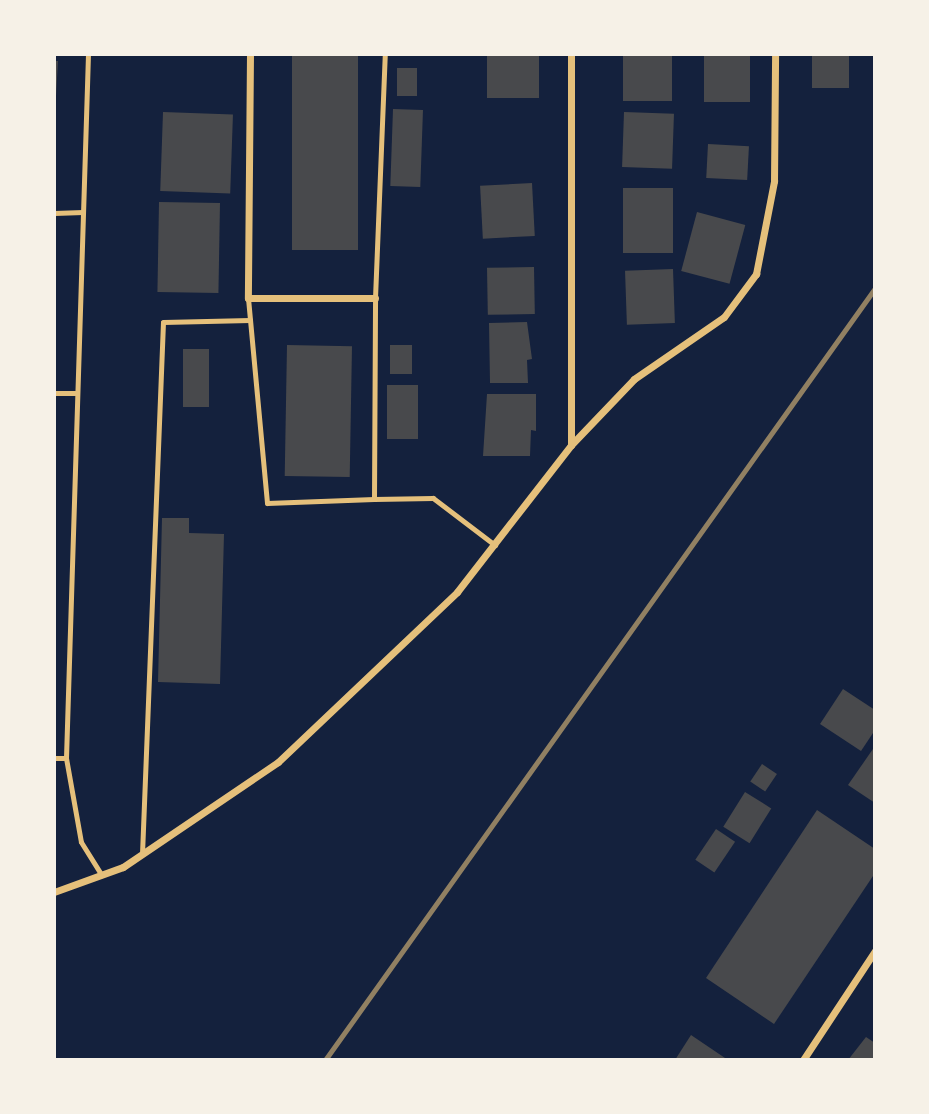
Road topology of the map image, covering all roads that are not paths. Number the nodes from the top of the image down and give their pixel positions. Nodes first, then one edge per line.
1 (88, 54) edge
2 (250, 54) edge
3 (385, 54) edge
4 (570, 54) edge
5 (775, 54) edge
6 (83, 212) junction
7 (54, 213) edge
8 (248, 298) junction
9 (375, 298) junction
10 (250, 320) junction
11 (54, 393) edge
12 (77, 393) junction
13 (571, 445) junction
14 (374, 499) junction
15 (495, 545) junction
16 (54, 758) edge
17 (66, 758) junction
18 (142, 854) junction
19 (102, 876) junction
20 (54, 892) edge
21 (875, 951) edge
22 (803, 1060) edge

1 - 6 lane
2 - 8 street
3 - 9 lane
4 - 13 street
5 - 13 street
6 - 7 lane
6 - 12 lane
8 - 9 street
8 - 10 lane
9 - 14 lane
10 - 14 lane
10 - 18 lane
11 - 12 lane
12 - 17 lane
13 - 15 street
14 - 15 lane
15 - 18 street
16 - 17 lane
17 - 19 lane
18 - 19 street
19 - 20 street
21 - 22 street

